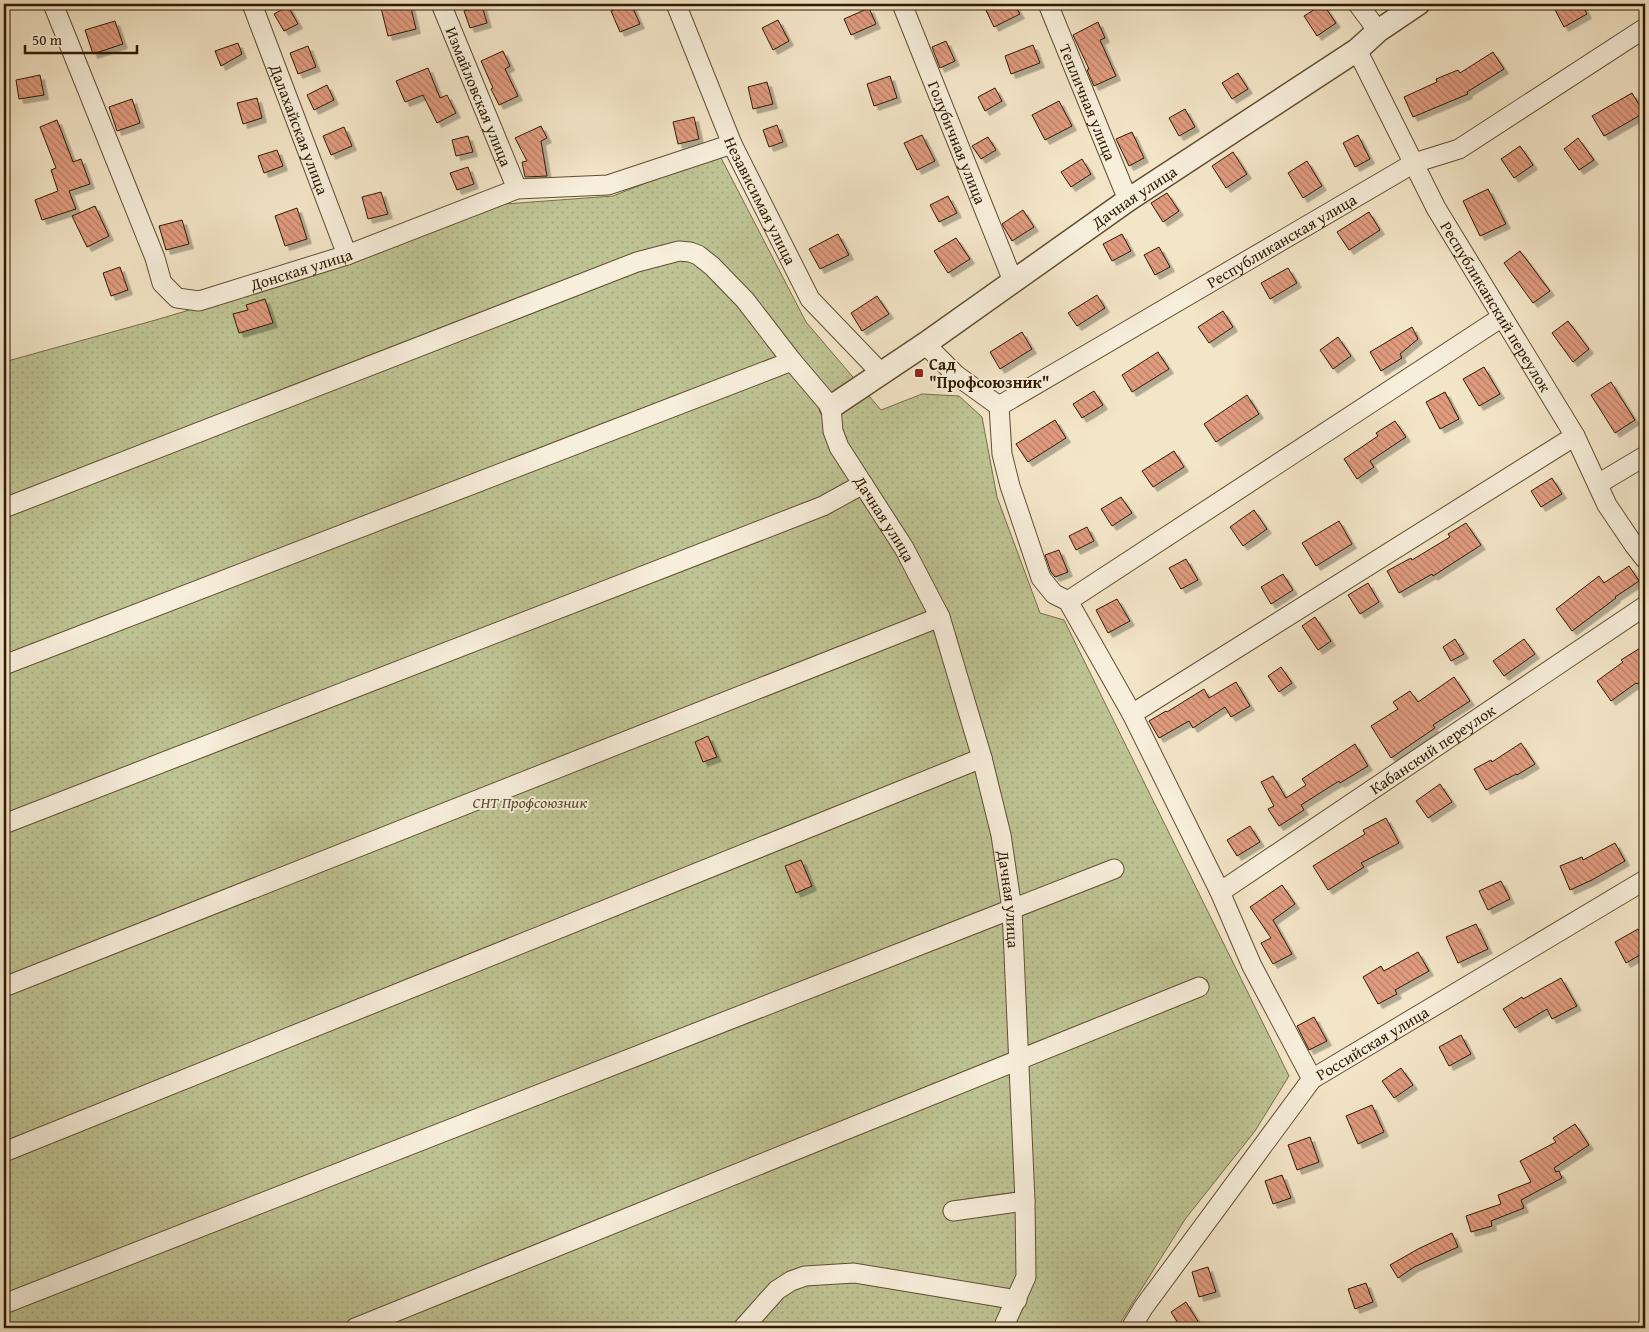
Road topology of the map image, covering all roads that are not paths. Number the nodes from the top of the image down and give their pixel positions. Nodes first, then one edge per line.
1 (53, 4) edge
2 (252, 4) edge
3 (441, 4) edge
4 (676, 4) edge
5 (902, 4) edge
6 (1048, 4) edge
7 (1358, 4) edge
8 (1418, 4) edge
9 (1645, 28) edge
10 (1378, 31) junction
11 (1357, 50) junction
12 (732, 144) junction
13 (1414, 163) junction
14 (517, 189) junction
15 (1128, 200) junction
16 (346, 255) junction
17 (1013, 281) junction
18 (1502, 317) junction
19 (925, 344) junction
20 (792, 361) junction
21 (881, 373) junction
22 (999, 406) junction
23 (831, 407) junction
24 (1575, 436) junction
25 (1645, 456) edge
26 (863, 484) junction
27 (1598, 484) junction
28 (4, 508) edge
29 (1645, 559) edge
30 (1068, 601) junction
31 (1645, 606) edge
32 (940, 618) junction
33 (4, 665) edge
34 (1132, 714) junction
35 (982, 758) junction
36 (4, 824) edge
37 (1114, 869) dead end
38 (1645, 880) edge
39 (1220, 892) junction
40 (1012, 909) junction
41 (4, 987) edge
42 (1199, 987) dead end
43 (1020, 1059) junction
44 (1312, 1079) junction
45 (4, 1152) edge
46 (1025, 1201) junction
47 (953, 1211) dead end
48 (1017, 1300) junction
49 (4, 1304) edge
50 (355, 1328) edge
51 (743, 1328) edge
52 (1004, 1328) edge
53 (1131, 1328) edge

1 - 16 street, Донская улица
2 - 16 street, Далахайская улица
3 - 14 street, Измайловская улица
4 - 12 street, Независимая улица
5 - 17 street, Голубичная улица
6 - 15 street, Тепличная улица
7 - 10 street
8 - 10 street, Дачная улица
9 - 13 street, Республиканская улица
10 - 11 street, Дачная улица
11 - 13 street, Республиканский переулок
11 - 15 street, Дачная улица
12 - 14 street, Донская улица
12 - 21 street, Независимая улица
13 - 18 street, Республиканский переулок
13 - 22 street, Республиканская улица
14 - 16 street, Донская улица
15 - 17 street, Дачная улица
17 - 19 street, Дачная улица
18 - 24 street, Республиканский переулок
18 - 30 street
19 - 21 street, Дачная улица
19 - 22 street
20 - 23 street
20 - 28 street
20 - 33 street
21 - 23 street, Дачная улица
22 - 30 street
23 - 26 street, Дачная улица
24 - 27 street, Республиканский переулок
24 - 34 street
25 - 27 street
26 - 32 street, Дачная улица
26 - 36 street
27 - 29 street, Республиканский переулок
30 - 34 street
31 - 39 street, Кабанский переулок
32 - 35 street, Дачная улица
32 - 41 street
34 - 39 street
35 - 40 street, Дачная улица
35 - 45 street
37 - 40 street
38 - 44 street, Российская улица
39 - 44 street
40 - 43 street, Дачная улица
40 - 49 street
42 - 43 street
43 - 46 street, Дачная улица
43 - 50 street
44 - 53 street, Российская улица
46 - 47 street
46 - 48 street, Дачная улица
48 - 51 street
48 - 52 street, Дачная улица

